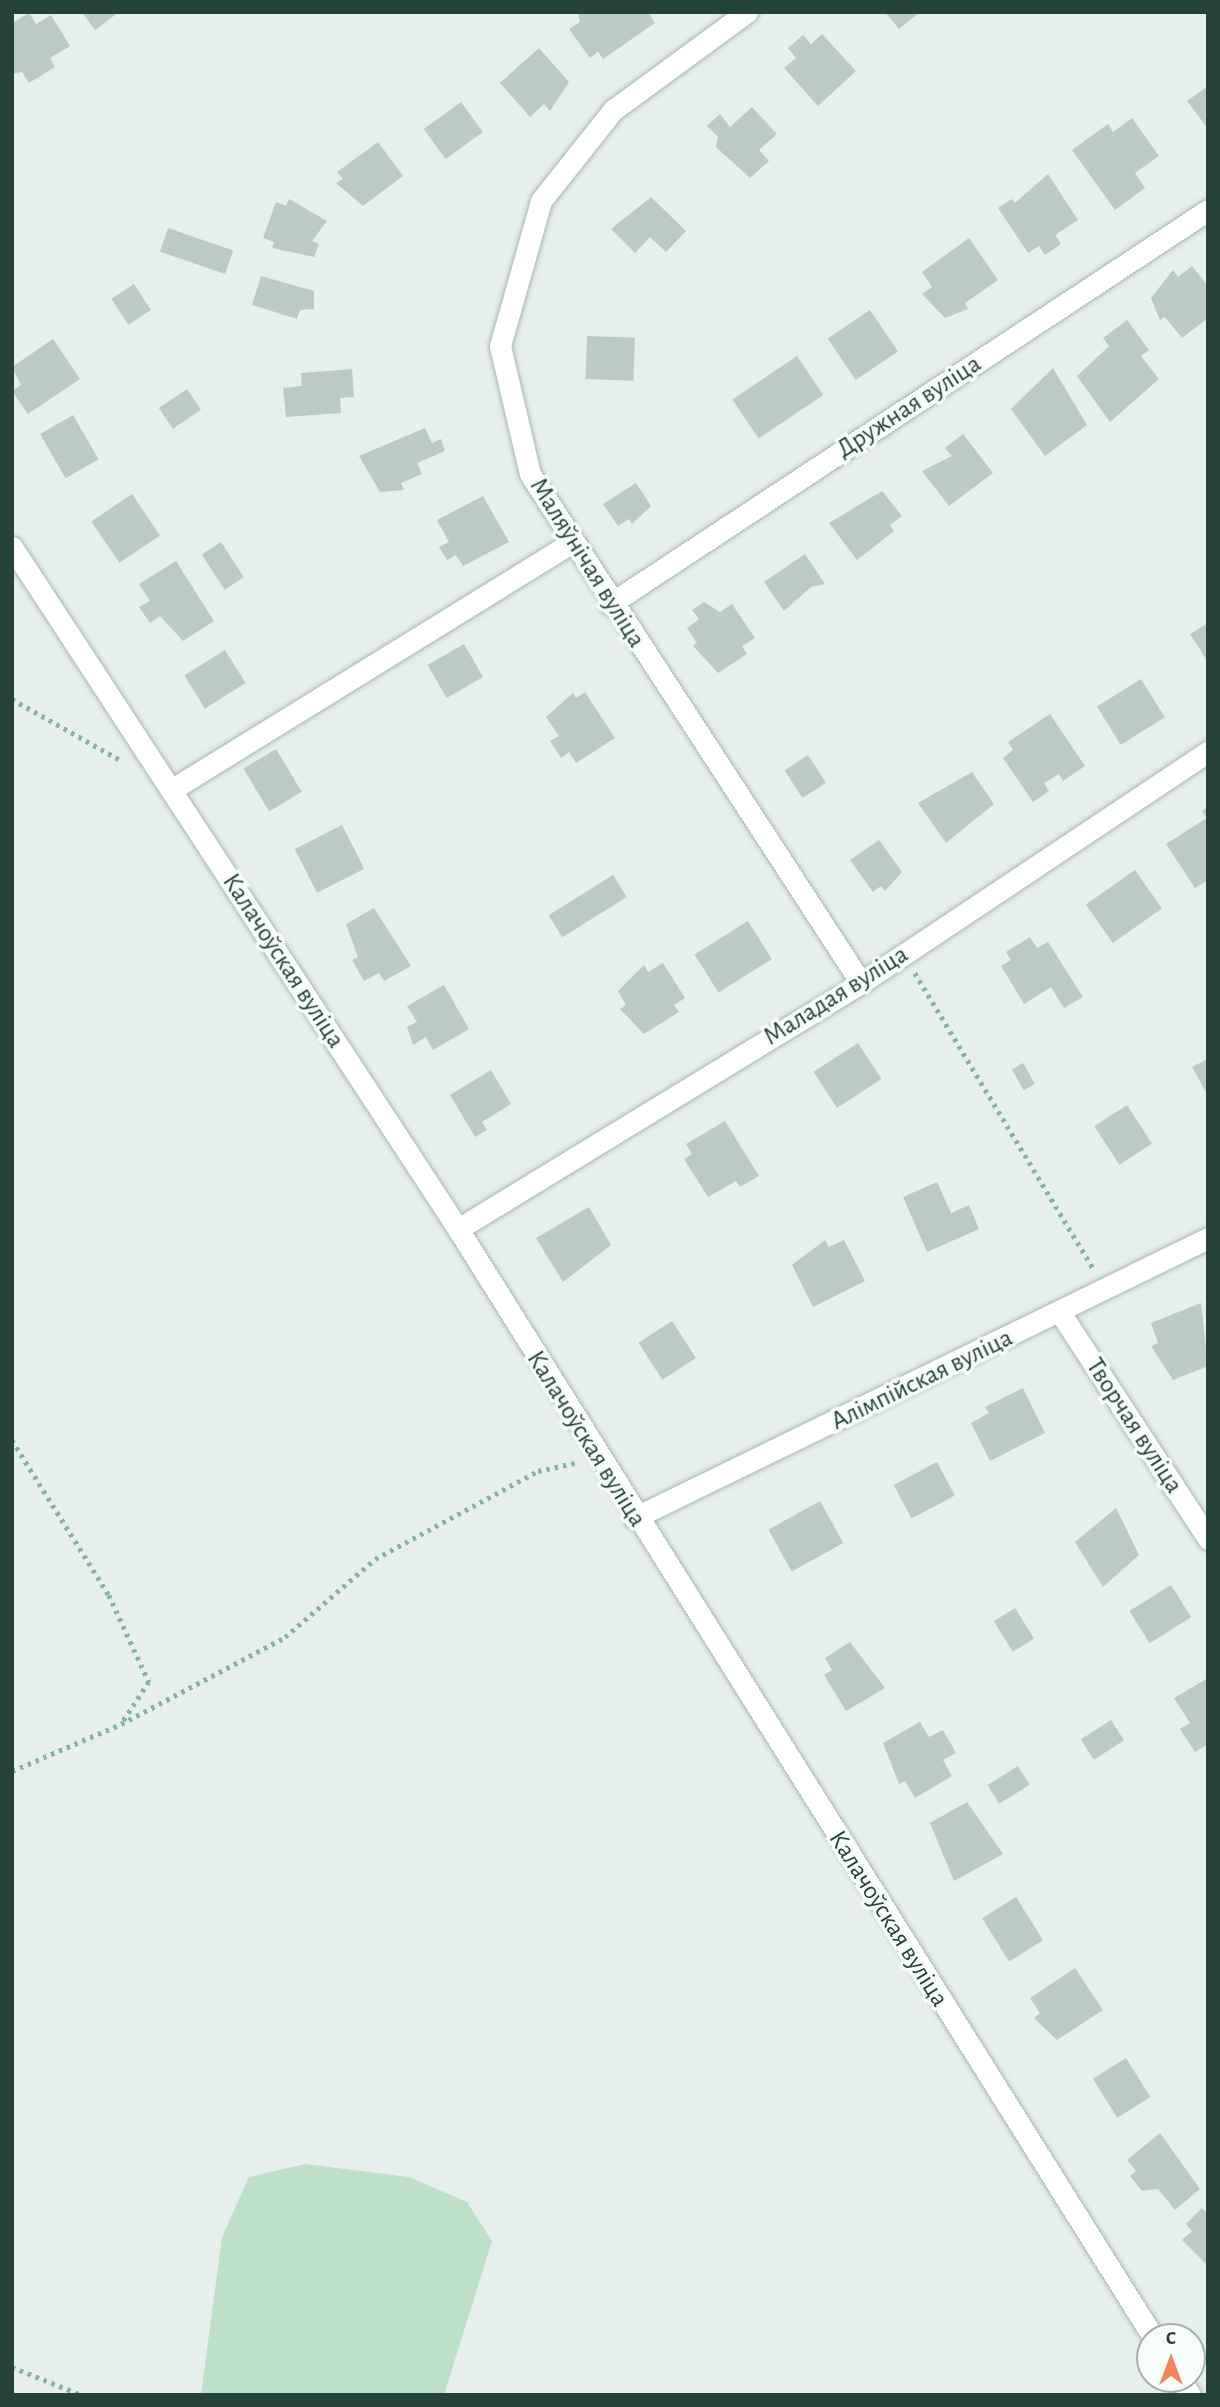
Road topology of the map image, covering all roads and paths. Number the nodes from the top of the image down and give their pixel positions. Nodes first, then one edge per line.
1 (747, 12) edge
2 (1208, 210) edge
3 (572, 542) junction
4 (12, 547) edge
5 (610, 604) junction
6 (12, 699) edge
7 (1208, 752) edge
8 (136, 769) dead end
9 (171, 790) junction
10 (904, 954) junction
11 (860, 983) junction
12 (458, 1229) junction
13 (1208, 1238) edge
14 (1106, 1290) junction
15 (1061, 1314) junction
16 (12, 1440) edge
17 (598, 1459) junction
18 (634, 1518) junction
19 (1208, 1539) edge
20 (121, 1724) junction
21 (12, 1771) edge
22 (1144, 2323) edge
23 (12, 2367) edge
24 (82, 2395) edge

1 - 3 street, Маляўнічая вуліца
2 - 5 street, Дружная вуліца
3 - 5 street, Маляўнічая вуліца
3 - 9 street
4 - 9 street, Калачоўская вуліца
5 - 11 street, Маляўнічая вуліца
6 - 8 path
7 - 10 street, Маладая вуліца
9 - 12 street, Калачоўская вуліца
10 - 11 street, Маладая вуліца
10 - 14 path
11 - 12 street, Маладая вуліца
12 - 17 street, Калачоўская вуліца
13 - 14 street, Алімпійская вуліца
14 - 15 street, Алімпійская вуліца
15 - 18 street, Алімпійская вуліца
15 - 19 street, Творчая вуліца
16 - 20 path
17 - 18 street, Калачоўская вуліца
17 - 20 path
18 - 22 street, Калачоўская вуліца
20 - 21 path
23 - 24 path

